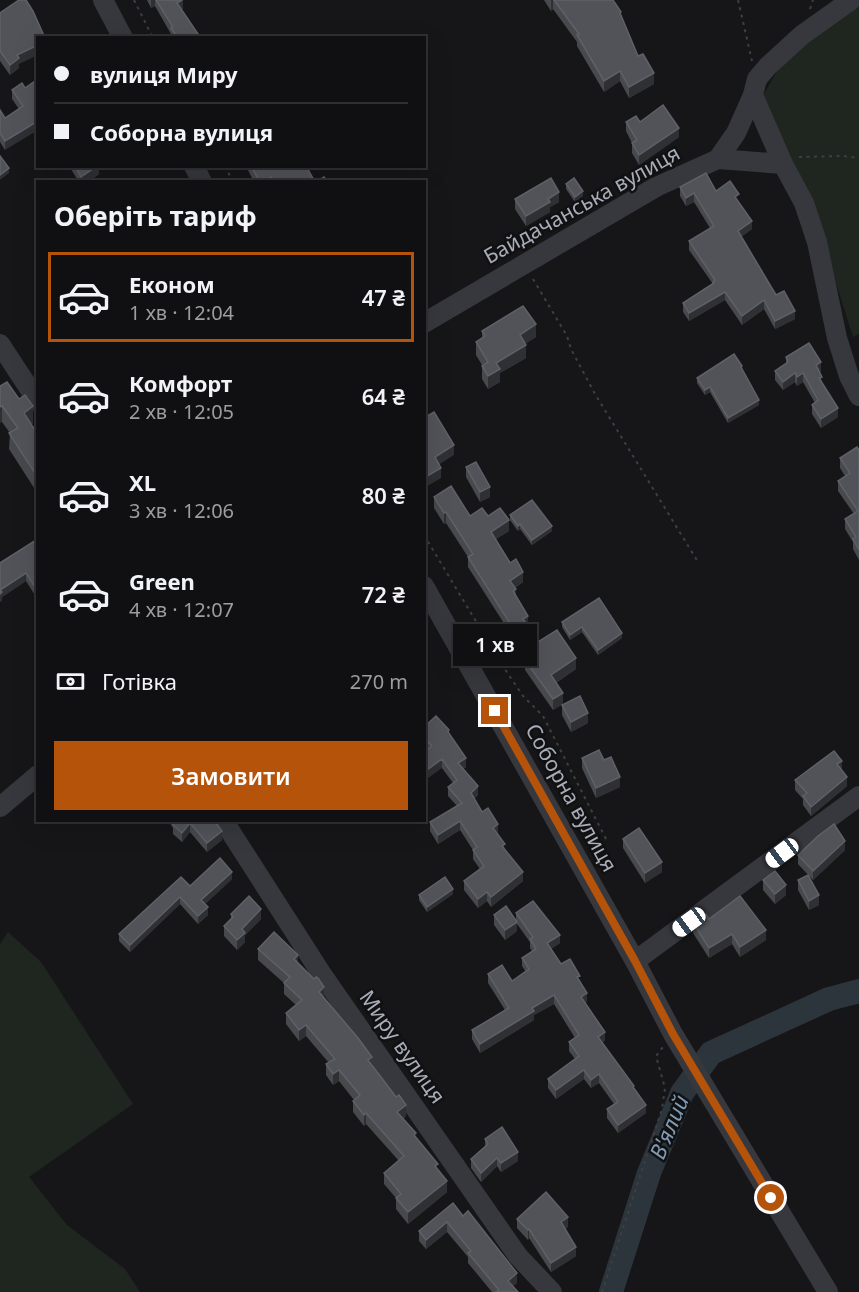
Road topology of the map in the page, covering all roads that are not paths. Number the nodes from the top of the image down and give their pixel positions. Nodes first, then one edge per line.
1 (103, 0) edge
2 (851, 0) edge
3 (122, 36) edge
4 (755, 87) junction
5 (718, 159) junction
6 (781, 160) junction
7 (426, 321) edge
8 (0, 344) edge
9 (859, 396) edge
10 (36, 399) edge
11 (426, 590) edge
12 (36, 777) edge
13 (859, 796) edge
14 (0, 807) edge
15 (224, 822) edge
16 (635, 961) junction
17 (552, 1292) edge
18 (828, 1292) edge

1 - 3 street
2 - 4 street, Байдачанська вулиця
4 - 5 street, Байдачанська вулиця
4 - 6 street
5 - 6 street
5 - 7 street, Байдачанська вулиця
6 - 9 street
8 - 10 street
11 - 16 street, Соборна вулиця
12 - 14 street
13 - 16 street
15 - 17 street, Миру вулиця
16 - 18 street, Соборна вулиця

